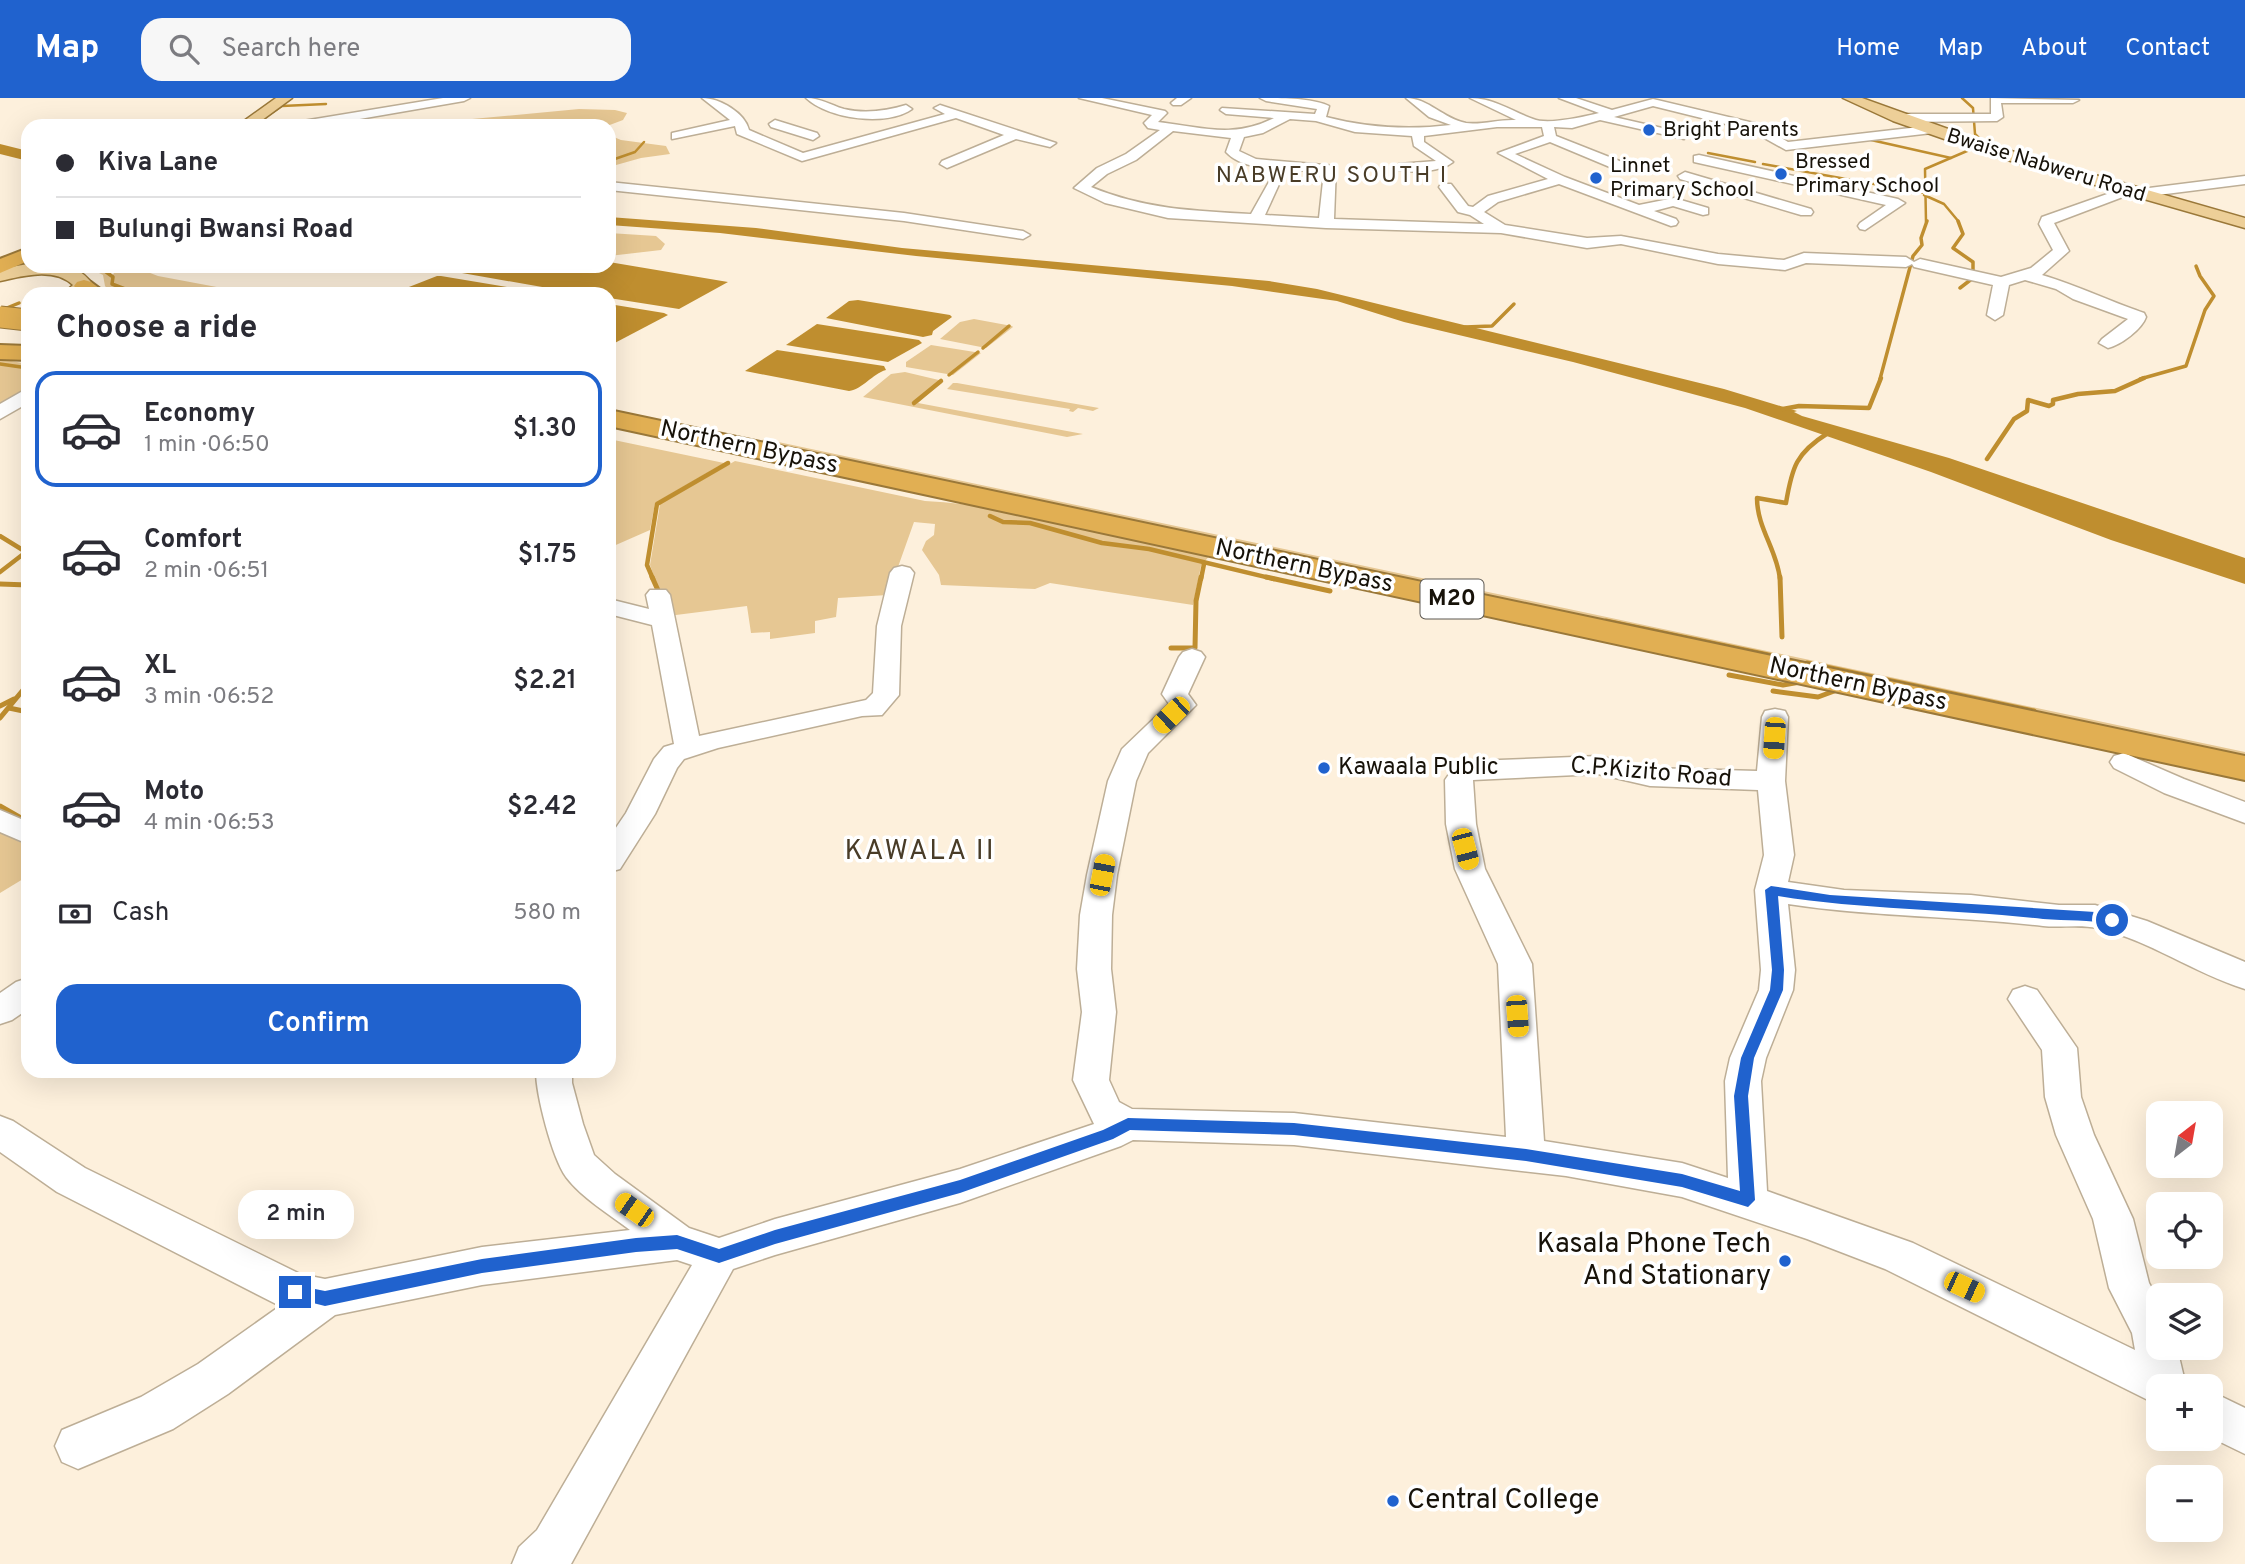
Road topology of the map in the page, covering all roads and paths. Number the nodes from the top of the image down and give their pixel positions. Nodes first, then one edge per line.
1 (285, 98) edge
2 (464, 98) edge
3 (708, 98) edge
4 (812, 98) edge
5 (942, 98) edge
6 (1085, 98) edge
7 (1266, 98) edge
8 (1412, 98) edge
9 (1476, 98) edge
10 (1565, 98) edge
11 (1850, 98) edge
12 (1656, 100) edge
13 (2073, 100) dead end
14 (861, 102) dead end
15 (831, 107) junction
16 (915, 107) dead end
17 (1226, 110) dead end
18 (1325, 110) junction
19 (957, 114) junction
20 (1613, 114) junction
21 (1288, 116) junction
22 (874, 117) junction
23 (1600, 118) junction
24 (1898, 118) junction
25 (254, 119) edge
26 (339, 119) edge
27 (737, 122) junction
28 (1531, 122) junction
29 (1549, 123) junction
30 (775, 124) dead end
31 (849, 125) dead end
32 (1468, 127) junction
33 (1170, 128) junction
34 (1928, 130) junction
35 (1418, 132) junction
36 (1015, 135) junction
37 (1236, 135) junction
38 (676, 136) dead end
39 (1680, 136) dead end
40 (1551, 138) junction
41 (1050, 143) dead end
42 (775, 144) junction
43 (1786, 146) junction
44 (1699, 159) dead end
45 (947, 164) dead end
46 (1266, 164) junction
47 (1404, 167) dead end
48 (1622, 167) dead end
49 (1749, 170) junction
50 (1685, 176) dead end
51 (1560, 180) junction
52 (2245, 180) edge
53 (1715, 186) junction
54 (616, 187) edge
55 (1446, 187) dead end
56 (2130, 192) junction
57 (1637, 210) junction
58 (1703, 211) dead end
59 (1475, 212) junction
60 (1806, 212) dead end
61 (1256, 219) junction
62 (1671, 222) dead end
63 (2245, 223) edge
64 (1326, 224) junction
65 (1865, 226) dead end
66 (1502, 229) junction
67 (1023, 234) dead end
68 (21, 257) edge
69 (21, 264) edge
70 (0, 267) edge
71 (21, 272) edge
72 (72, 273) edge
73 (0, 275) edge
74 (2026, 275) junction
75 (2002, 282) junction
76 (82, 287) edge
77 (1995, 315) dead end
78 (2108, 343) dead end
79 (0, 352) edge
80 (21, 353) edge
81 (21, 399) edge
82 (616, 411) edge
83 (0, 413) edge
84 (672, 423) junction
85 (902, 573) dead end
86 (658, 595) dead end
87 (616, 608) edge
88 (663, 621) junction
89 (1192, 657) dead end
90 (1775, 716) dead end
91 (688, 747) junction
92 (2245, 747) edge
93 (2124, 762) dead end
94 (2245, 768) edge
95 (1771, 781) junction
96 (2245, 813) edge
97 (0, 820) edge
98 (21, 830) edge
99 (616, 847) edge
100 (1771, 890) junction
101 (2245, 976) edge
102 (21, 996) edge
103 (2025, 999) dead end
104 (0, 1011) edge
105 (555, 1078) edge
106 (1128, 1124) junction
107 (0, 1132) edge
108 (1526, 1155) junction
109 (1748, 1200) junction
110 (677, 1242) junction
111 (719, 1256) junction
112 (325, 1298) junction
113 (2161, 1374) edge
114 (2146, 1378) edge
115 (2223, 1420) edge
116 (2245, 1432) edge
117 (78, 1446) dead end
118 (548, 1558) edge

1 - 25 main road
2 - 26 street
3 - 27 street
4 - 15 street
5 - 19 street
6 - 33 street
7 - 18 street
8 - 32 street
9 - 28 street
10 - 20 street
11 - 24 main road, Bwaise Nabweru Road
12 - 20 street
12 - 43 street
13 - 24 street
14 - 15 street
15 - 22 street
16 - 22 street
17 - 21 street
18 - 21 street
18 - 35 street
19 - 36 street
19 - 42 street
20 - 23 street
21 - 37 street
22 - 31 street
23 - 29 street
23 - 39 street
24 - 34 main road, Bwaise Nabweru Road
27 - 38 street
27 - 42 street
28 - 29 street
28 - 32 street
29 - 40 street
30 - 42 street
32 - 35 street
33 - 37 street
33 - 61 street
34 - 43 street
34 - 56 main road, Bwaise Nabweru Road
35 - 47 street
36 - 41 street
36 - 45 street
37 - 46 street
40 - 48 street
40 - 51 street
43 - 49 street
44 - 49 street
46 - 61 street
46 - 64 street
49 - 53 street
49 - 65 street
50 - 53 street
51 - 57 street
51 - 59 street
52 - 56 street
53 - 60 street
54 - 67 street
55 - 59 street
56 - 63 main road, Bwaise Nabweru Road
56 - 74 street
57 - 58 street
57 - 62 street
59 - 66 street
61 - 64 street
64 - 66 street
66 - 75 street
68 - 70 highway
69 - 73 main road
71 - 73 main road
72 - 76 main road
74 - 75 street
74 - 78 street
75 - 77 street
79 - 80 highway
81 - 83 street
82 - 84 highway
84 - 92 highway, Northern Bypass
84 - 94 highway, Northern Bypass / M20
85 - 91 street
86 - 88 street
87 - 88 street
88 - 91 street
89 - 106 street
90 - 95 street
91 - 99 street
93 - 96 street
95 - 100 street
95 - 108 street, C.P.Kizito Road
97 - 98 street
100 - 101 street
100 - 109 street
102 - 104 street
103 - 113 street
105 - 110 street
106 - 108 street
106 - 111 street
107 - 112 street
108 - 109 street
109 - 114 street
110 - 111 street
110 - 112 street
111 - 118 street
112 - 117 street
115 - 116 street

